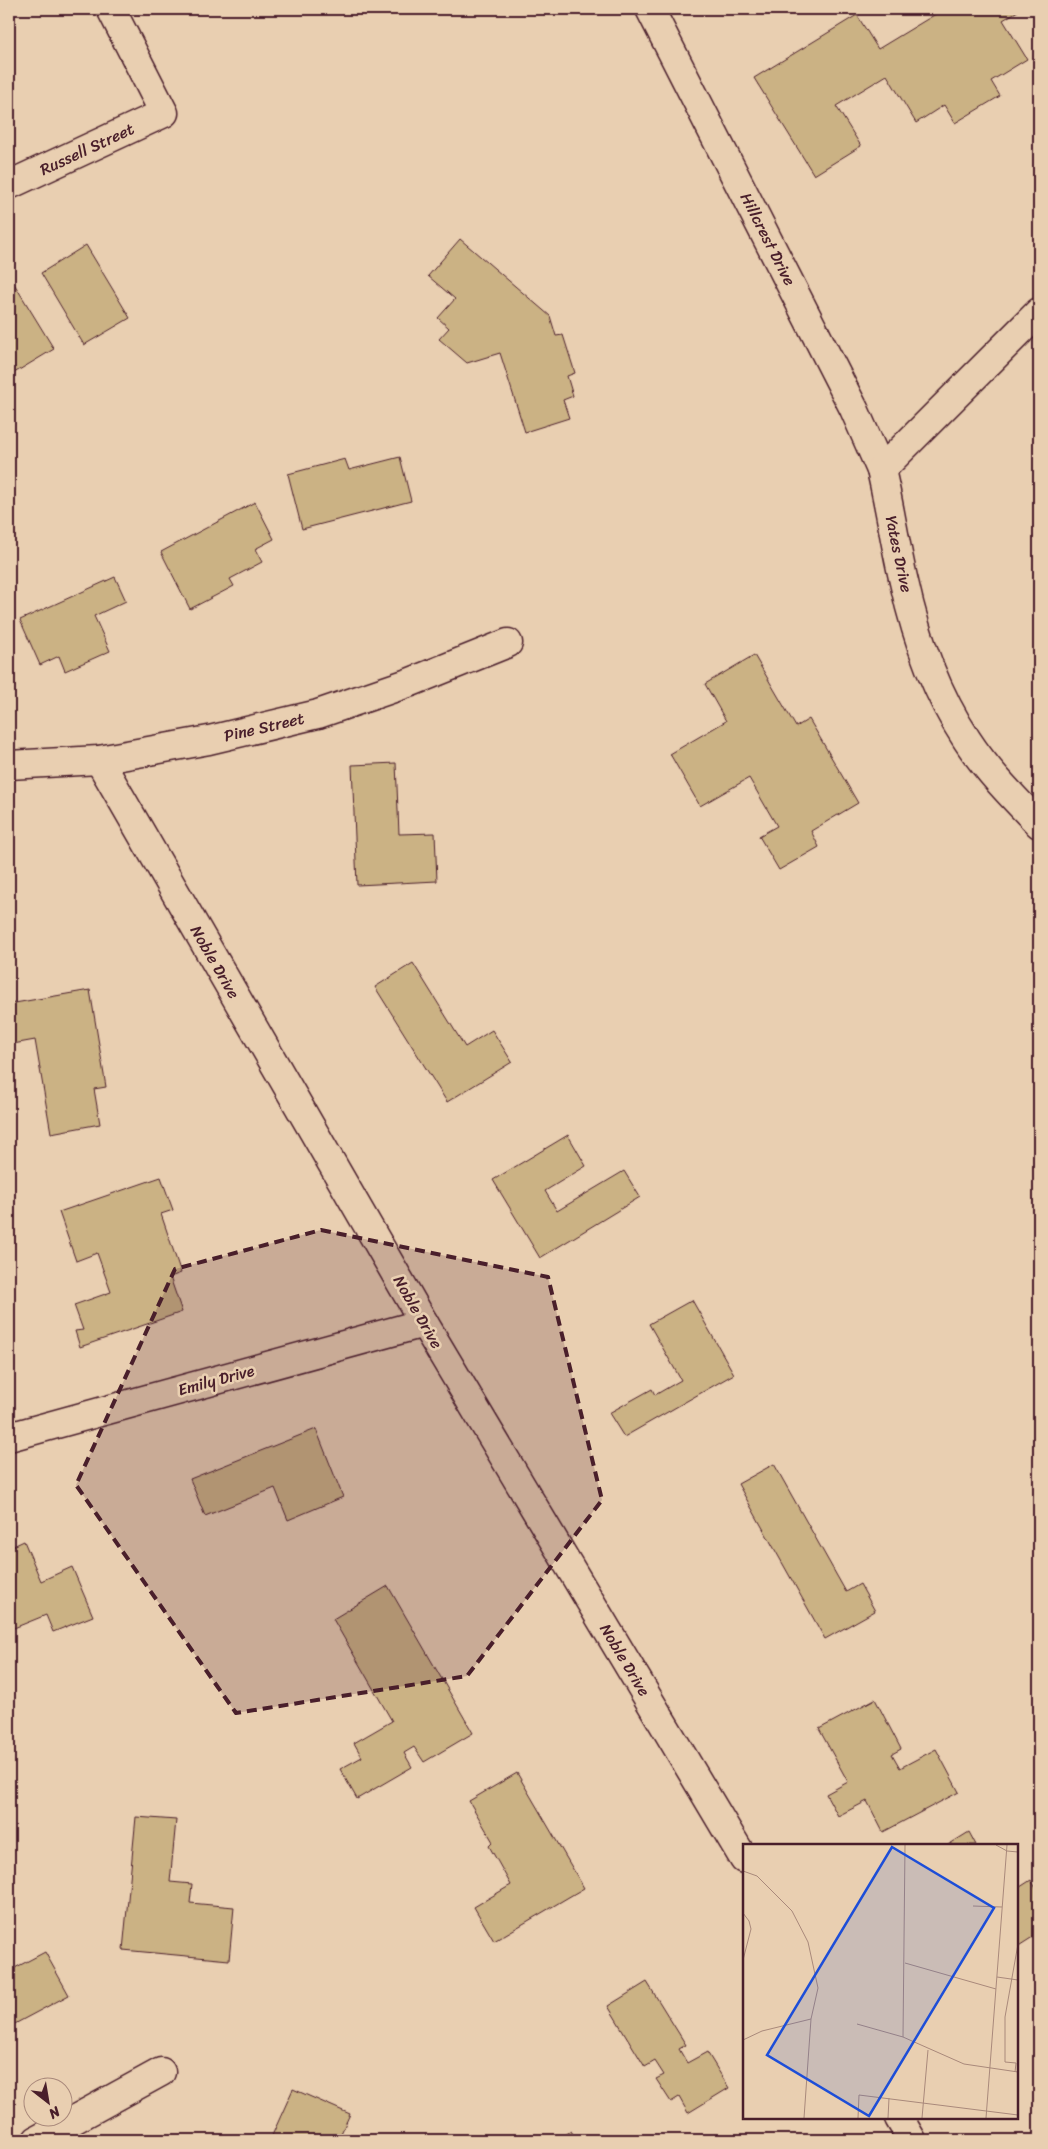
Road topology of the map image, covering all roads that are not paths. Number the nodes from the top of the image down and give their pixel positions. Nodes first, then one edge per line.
1 (111, 9) edge
2 (650, 9) edge
3 (9, 185) edge
4 (1039, 312) edge
5 (881, 470) junction
6 (508, 643) dead end
7 (99, 760) junction
8 (9, 765) edge
9 (1039, 824) edge
10 (424, 1323) junction
11 (9, 1437) edge
12 (743, 1857) edge
13 (161, 2072) dead end
14 (900, 2119) edge
15 (37, 2140) edge
16 (912, 2140) edge

1 - 3 street, Russell Street
2 - 5 street, Hillcrest Drive
4 - 5 street
5 - 9 street, Yates Drive
6 - 7 street, Pine Street
7 - 8 street, Pine Street
7 - 10 street, Noble Drive
10 - 11 street, Emily Drive
10 - 12 street, Noble Drive
13 - 15 street
14 - 16 street

